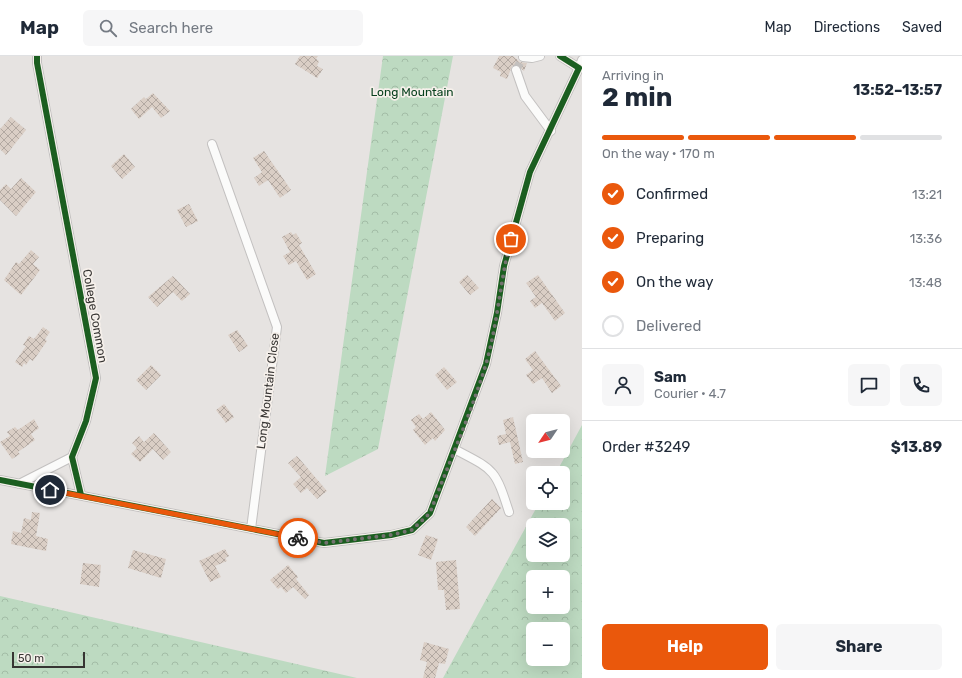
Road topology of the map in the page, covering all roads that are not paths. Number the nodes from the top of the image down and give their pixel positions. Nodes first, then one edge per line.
1 (37, 56) edge
2 (540, 56) edge
3 (560, 56) edge
4 (523, 57) edge
5 (580, 64) edge
6 (516, 70) dead end
7 (551, 131) junction
8 (212, 144) dead end
9 (454, 449) junction
10 (72, 457) junction
11 (0, 480) edge
12 (19, 484) junction
13 (82, 495) junction
14 (510, 512) dead end
15 (251, 528) junction

1 - 10 street, College Common
2 - 4 street
3 - 5 street
5 - 7 street
6 - 7 street
7 - 9 street
8 - 15 street, Long Mountain Close
9 - 14 street
9 - 15 street
10 - 12 street
10 - 13 street
11 - 12 street
12 - 13 street
13 - 15 street

